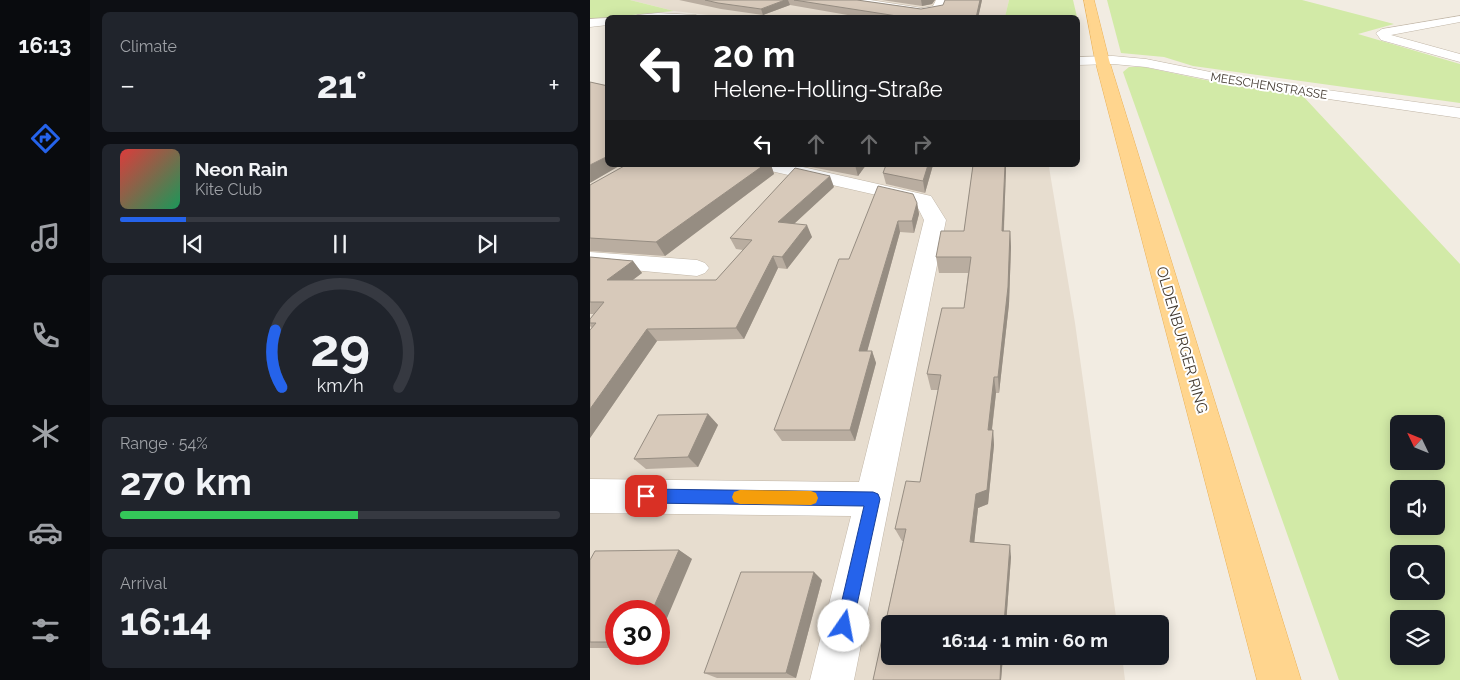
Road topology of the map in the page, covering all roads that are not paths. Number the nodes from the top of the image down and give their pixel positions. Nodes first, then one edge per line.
1 (848, 0) edge
2 (941, 0) edge
3 (1089, 0) edge
4 (1460, 19) edge
5 (605, 21) edge
6 (590, 23) edge
7 (1460, 58) edge
8 (1090, 61) edge
9 (1460, 113) edge
10 (778, 167) edge
11 (590, 259) edge
12 (696, 268) dead end
13 (590, 496) edge
14 (873, 499) junction
15 (832, 680) edge
16 (1279, 680) edge

1 - 2 street
3 - 8 main road, OLDENBURGER RING
4 - 7 street
5 - 6 street
8 - 9 street, MEESCHENSTRASSE
8 - 16 main road, OLDENBURGER RING
10 - 14 street
11 - 12 street
13 - 14 street
14 - 15 street

